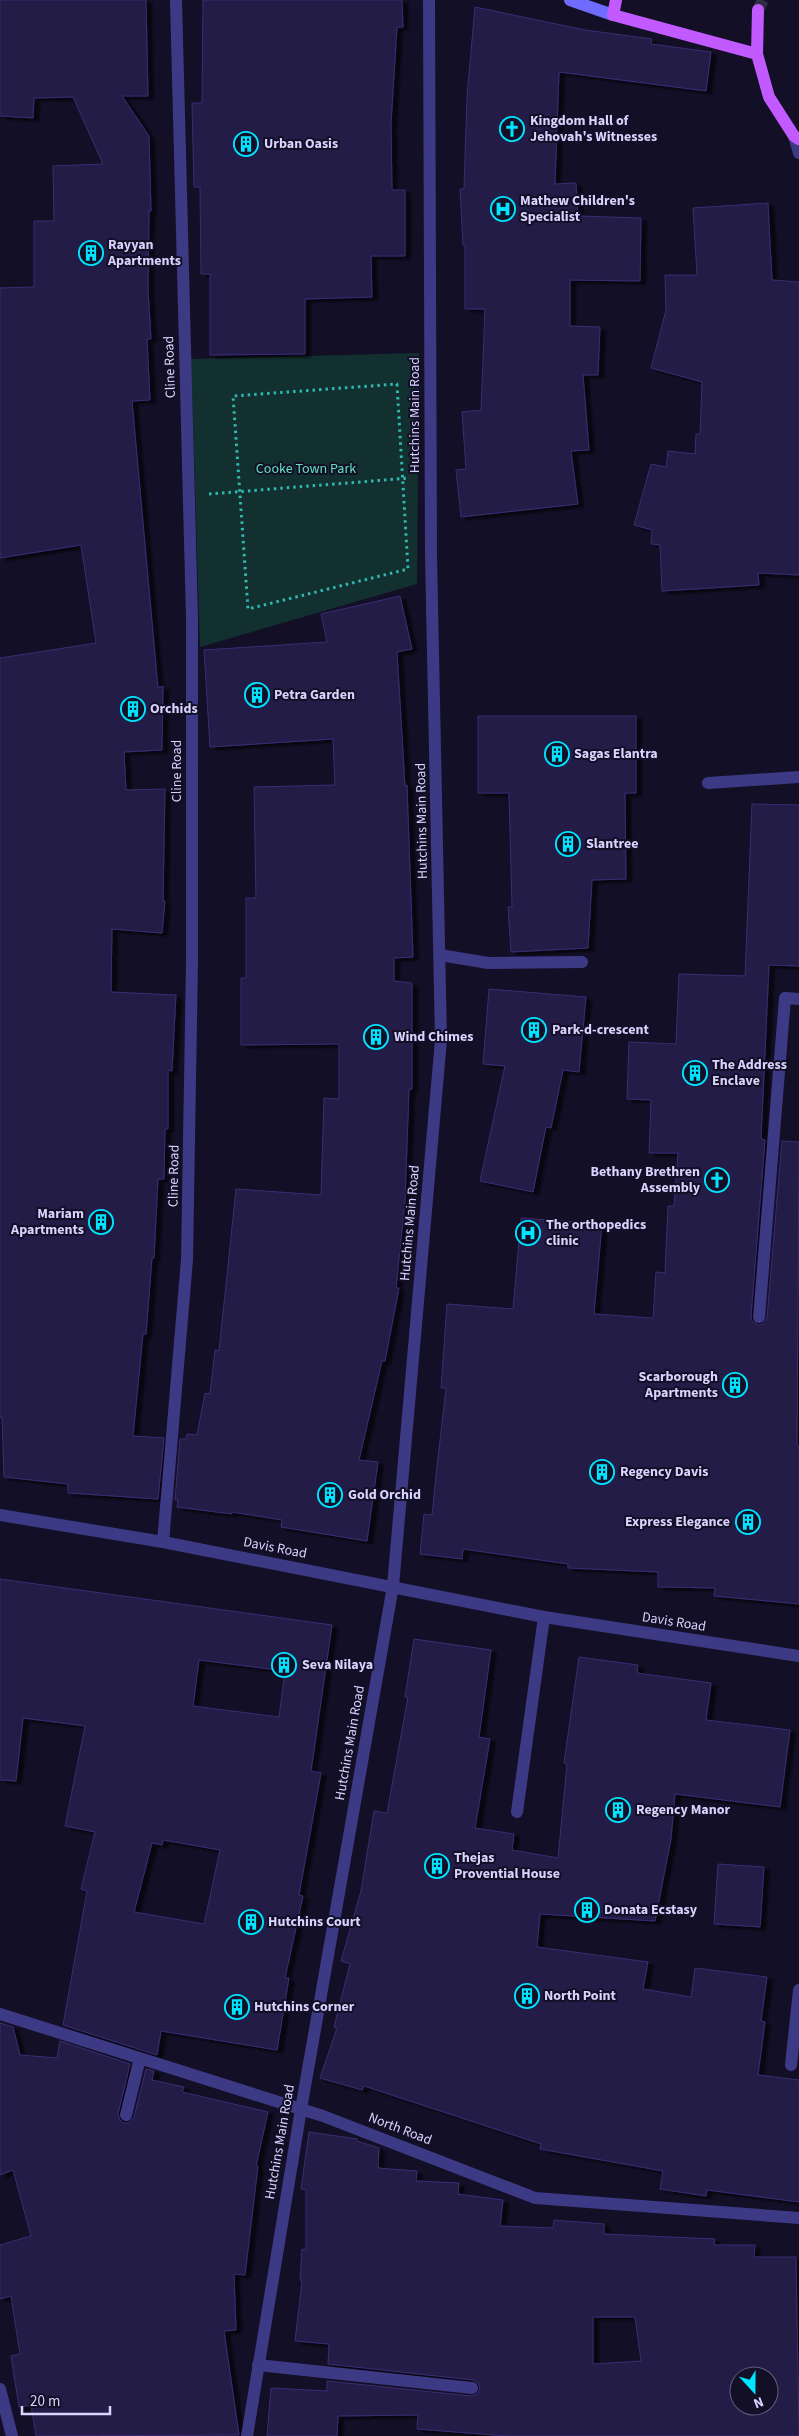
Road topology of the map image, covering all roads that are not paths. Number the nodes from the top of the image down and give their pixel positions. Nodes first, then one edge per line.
1 (176, 0) edge
2 (429, 0) edge
3 (570, 0) edge
4 (616, 0) edge
5 (758, 10) tunnel mouth
6 (613, 15) junction
7 (757, 54) junction
8 (796, 137) edge
9 (799, 153) edge
10 (799, 777) edge
11 (708, 783) dead end
12 (440, 955) junction
13 (582, 962) dead end
14 (799, 999) edge
15 (759, 1317) dead end
16 (0, 1515) edge
17 (163, 1542) junction
18 (392, 1586) junction
19 (544, 1617) junction
20 (799, 1656) edge
21 (518, 1812) dead end
22 (799, 1990) edge
23 (0, 2014) edge
24 (140, 2058) junction
25 (791, 2065) dead end
26 (301, 2110) junction
27 (126, 2116) dead end
28 (799, 2218) edge
29 (258, 2365) junction
30 (472, 2388) dead end
31 (0, 2389) edge
32 (2, 2405) edge
33 (12, 2436) edge
34 (247, 2436) edge

1 - 17 street, Cline Road
2 - 12 street, Hutchins Main Road
3 - 6 main road
4 - 6 main road
5 - 7 main road
6 - 7 main road
7 - 8 main road
8 - 9 street
10 - 11 street
12 - 13 street
12 - 18 street, Hutchins Main Road
14 - 15 street
16 - 17 street, Davis Road
17 - 18 street, Davis Road
18 - 19 street, Davis Road
18 - 26 street, Hutchins Main Road
19 - 20 street, Davis Road
19 - 21 street
22 - 25 street
23 - 24 street, North Road
24 - 26 street, North Road
24 - 27 street
26 - 28 street, North Road
26 - 29 street, Hutchins Main Road
29 - 30 street
29 - 34 street, Hutchins Main Road
31 - 32 street
32 - 33 street

